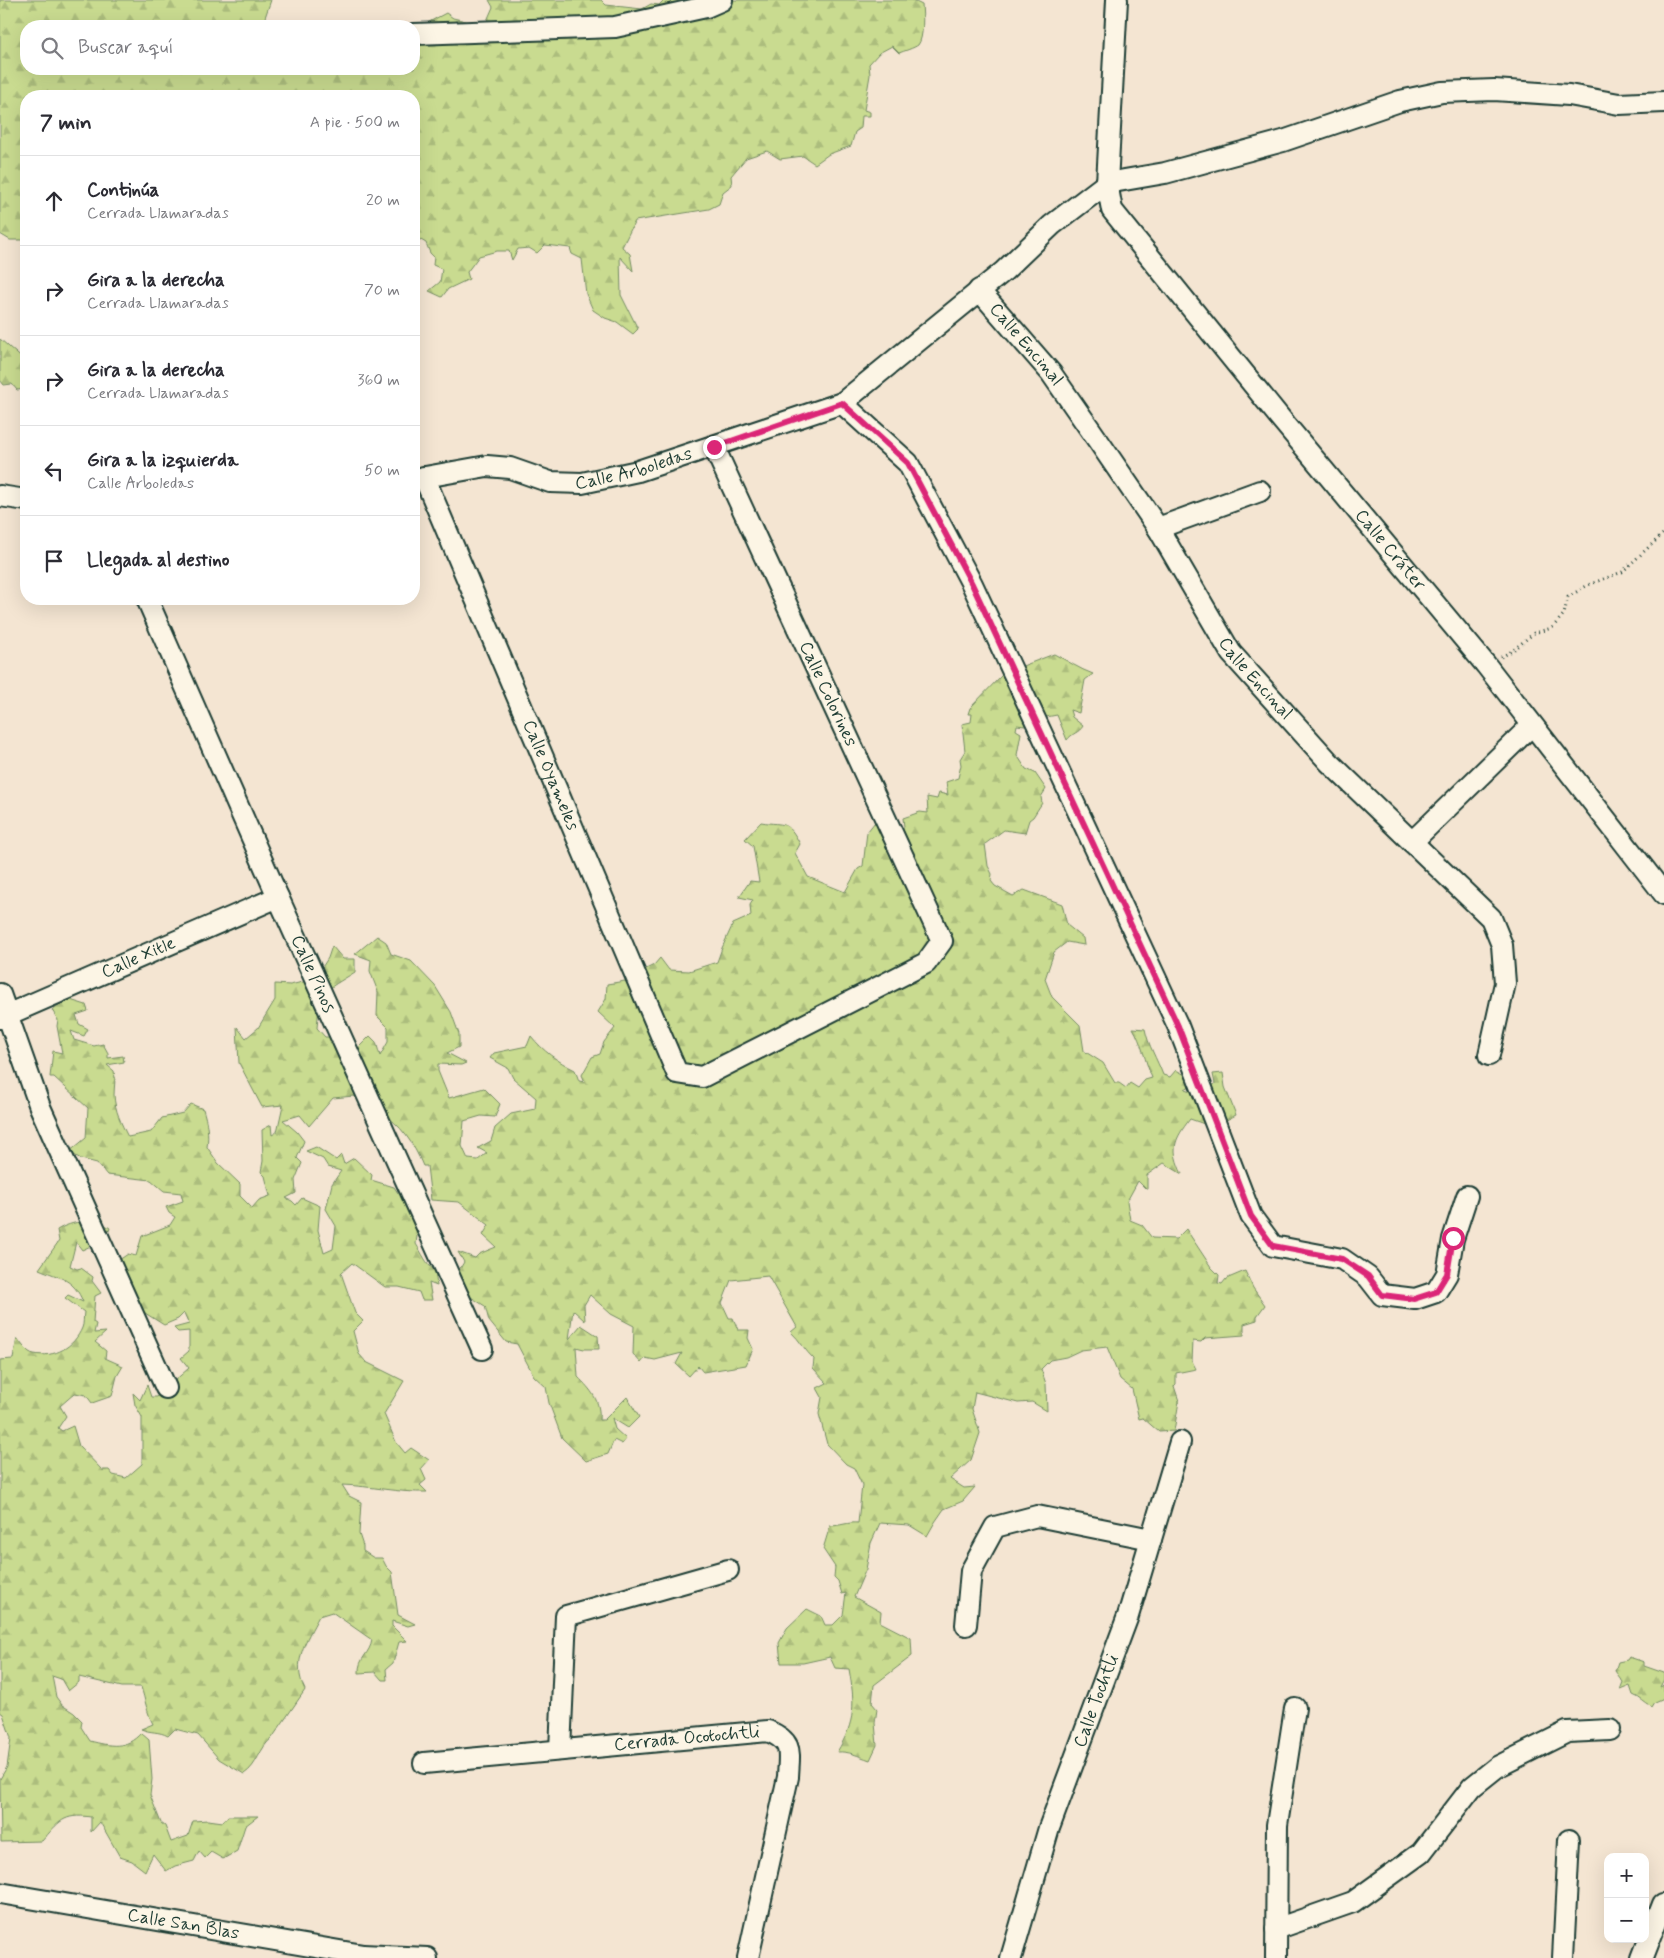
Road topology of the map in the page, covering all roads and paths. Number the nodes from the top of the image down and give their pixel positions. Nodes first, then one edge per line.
1 (722, 0) edge
2 (1117, 0) edge
3 (420, 34) edge
4 (1664, 102) edge
5 (1107, 183) junction
6 (980, 290) junction
7 (842, 403) junction
8 (714, 447) junction
9 (420, 478) edge
10 (420, 480) edge
11 (1260, 491) dead end
12 (0, 496) edge
13 (20, 499) edge
14 (1158, 528) junction
15 (1664, 533) edge
16 (149, 605) edge
17 (1486, 665) junction
18 (1532, 725) junction
19 (1412, 842) junction
20 (1664, 894) edge
21 (278, 898) junction
22 (0, 994) edge
23 (4, 1016) edge
24 (1489, 1055) dead end
25 (677, 1074) joint
26 (1467, 1196) dead end
27 (482, 1349) dead end
28 (166, 1388) dead end
29 (1180, 1442) dead end
30 (1151, 1539) junction
31 (728, 1570) dead end
32 (966, 1625) dead end
33 (1295, 1708) dead end
34 (1610, 1730) dead end
35 (560, 1750) junction
36 (424, 1763) dead end
37 (1569, 1840) dead end
38 (0, 1893) edge
39 (1663, 1904) edge
40 (1276, 1929) junction
41 (427, 1958) edge
42 (748, 1958) edge
43 (1011, 1958) edge
44 (1276, 1958) edge
45 (1563, 1958) edge
46 (1642, 1958) edge

1 - 3 street
2 - 5 street
4 - 5 street
5 - 6 street, Calle Arboledas
5 - 17 street, Calle Cráter
6 - 7 street, Calle Arboledas
6 - 14 street, Calle Encinal
7 - 8 street, Calle Arboledas
7 - 26 street
8 - 9 street, Calle Arboledas
8 - 25 street, Calle Colorines
10 - 25 street, Calle Oyameles
11 - 14 street
12 - 13 street
14 - 19 street, Calle Encinal
15 - 17 path
16 - 21 street, Calle Pinos
17 - 18 street, Calle Cráter
18 - 19 street
18 - 20 street, Calle Cráter
19 - 24 street, Calle Encinal
21 - 23 street, Calle Xitle
21 - 27 street, Calle Pinos
22 - 23 street
23 - 28 street
29 - 30 street, Calle Tochtli
30 - 32 street
30 - 43 street, Calle Tochtli
31 - 35 street
33 - 40 street
34 - 40 street
35 - 36 street, Cerrada Ocotochtli
35 - 42 street, Cerrada Ocotochtli
37 - 45 street
38 - 41 street, Calle San Blas
39 - 46 street
40 - 44 street

